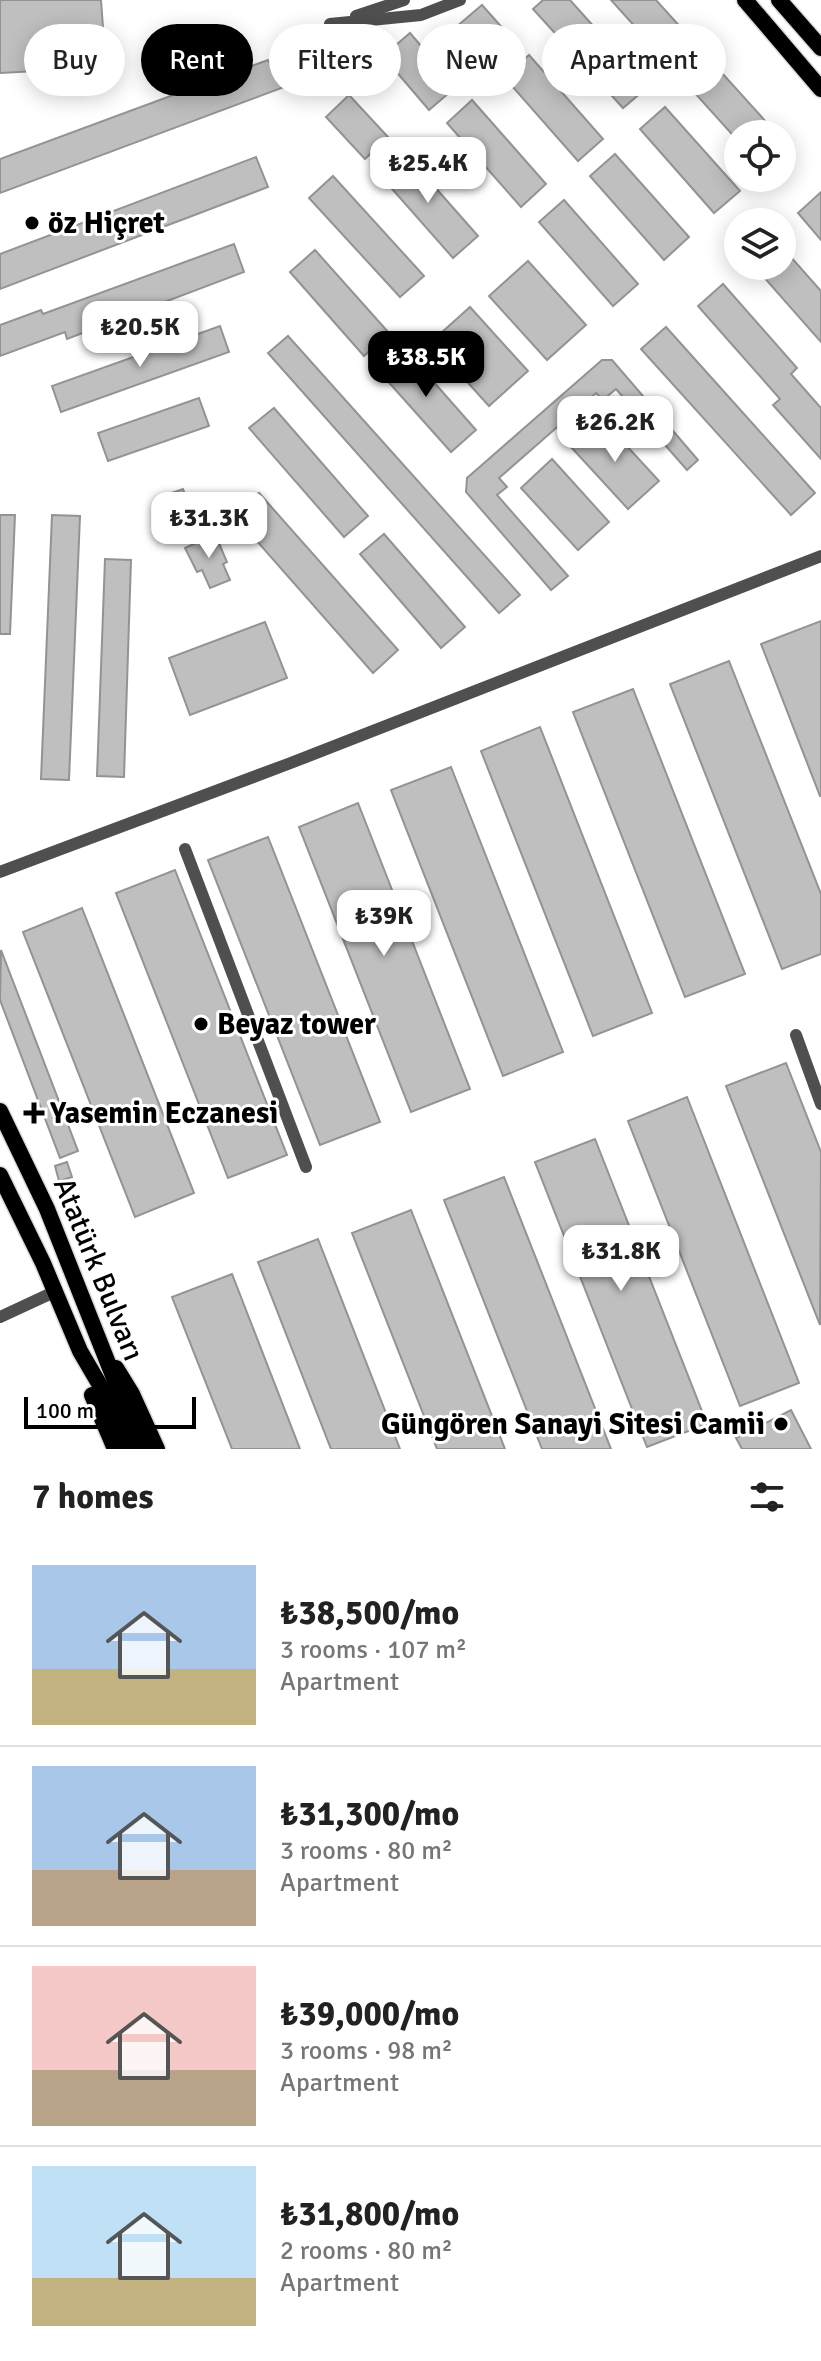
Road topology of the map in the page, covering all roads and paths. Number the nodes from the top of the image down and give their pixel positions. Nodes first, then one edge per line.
1 (404, 0) edge
2 (460, 0) edge
3 (745, 0) edge
4 (779, 0) edge
5 (821, 48) edge
6 (821, 89) edge
7 (821, 556) edge
8 (185, 849) dead end
9 (0, 872) edge
10 (796, 1035) dead end
11 (821, 1104) edge
12 (0, 1111) edge
13 (306, 1167) dead end
14 (0, 1175) edge
15 (54, 1292) junction
16 (0, 1317) edge
17 (101, 1343) junction
18 (80, 1351) junction
19 (115, 1449) edge
20 (128, 1449) edge
21 (142, 1449) edge
22 (157, 1449) edge

1 - 2 street
3 - 6 main road
4 - 5 main road
7 - 9 street
8 - 13 street
10 - 11 street
12 - 17 main road, Atatürk Bulvarı
14 - 15 main road, Atatürk Bulvarı
15 - 16 street
15 - 18 main road, Atatürk Bulvarı
17 - 21 main road, Atatürk Bulvarı
17 - 22 main road
18 - 19 main road
18 - 20 main road, Atatürk Bulvarı

